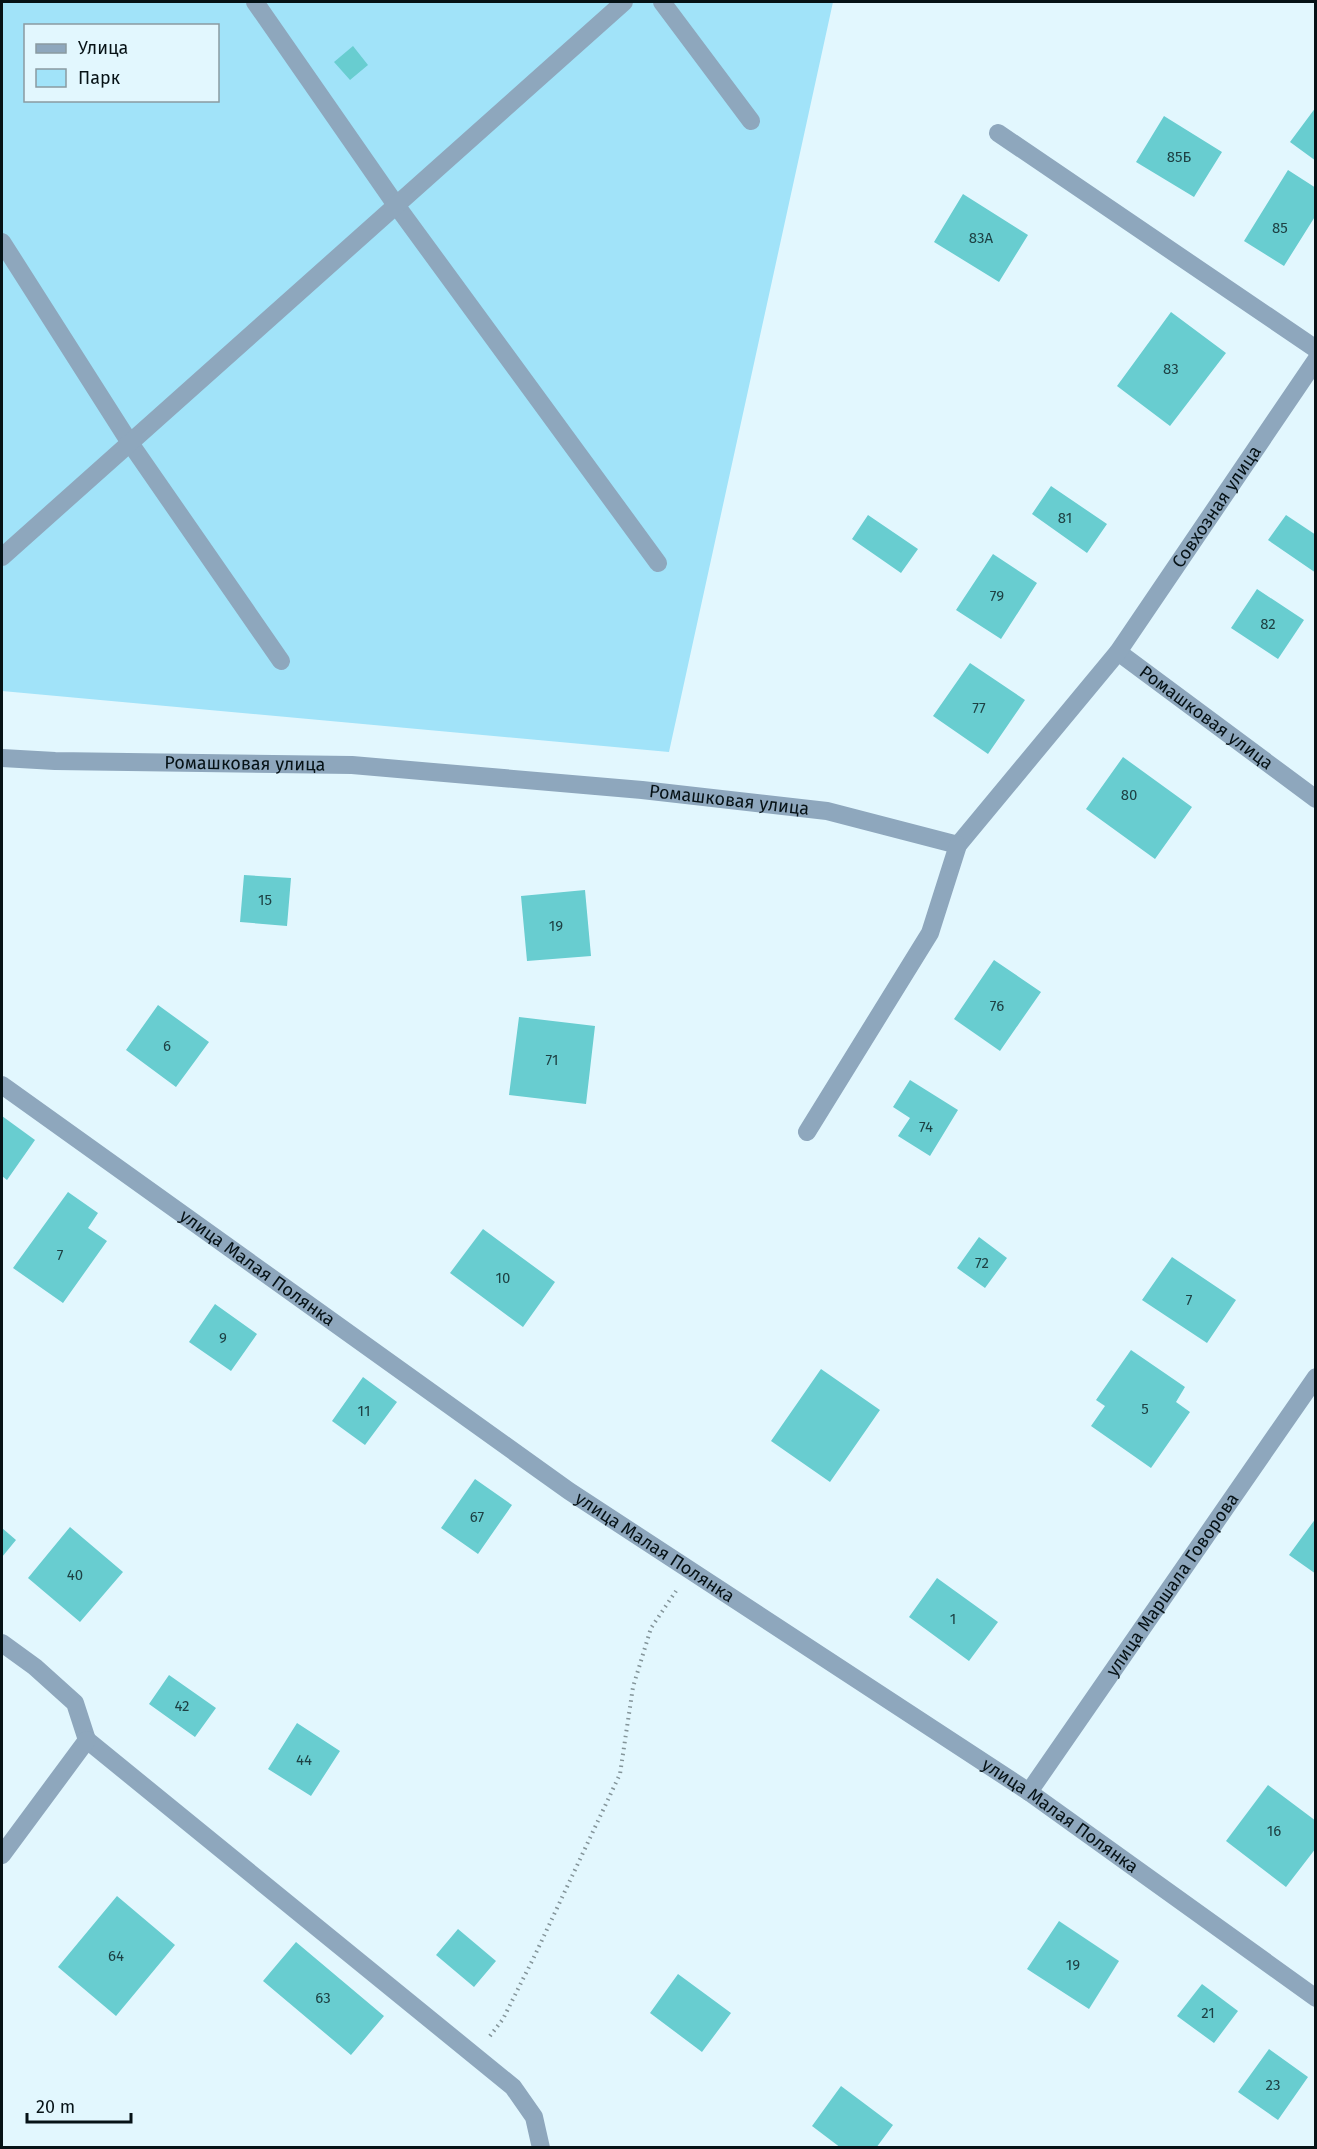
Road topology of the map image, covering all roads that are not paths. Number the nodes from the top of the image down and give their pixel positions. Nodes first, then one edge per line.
1 (255, 2) edge
2 (624, 2) edge
3 (662, 2) edge
4 (751, 121) dead end
5 (998, 133) dead end
6 (396, 205) junction
7 (2, 242) edge
8 (1316, 349) edge
9 (1316, 360) edge
10 (130, 443) junction
11 (2, 557) edge
12 (658, 563) dead end
13 (1118, 652) junction
14 (281, 661) dead end
15 (2, 758) edge
16 (1316, 799) edge
17 (958, 845) junction
18 (2, 1085) edge
19 (807, 1132) dead end
20 (1316, 1377) edge
21 (2, 1642) edge
22 (87, 1740) junction
23 (1029, 1791) junction
24 (2, 1855) edge
25 (1316, 1998) edge
26 (541, 2148) edge

1 - 6 street
2 - 6 street
3 - 4 street
5 - 8 street
6 - 10 street
6 - 12 street
7 - 10 street
9 - 13 street, Совхозная улица
10 - 11 street
10 - 14 street
13 - 16 street, Ромашковая улица
13 - 17 street
15 - 17 street, Ромашковая улица
17 - 19 street
18 - 23 street, улица Малая Полянка
20 - 23 street, улица Маршала Говорова
21 - 22 street
22 - 24 street
22 - 26 street
23 - 25 street, улица Малая Полянка

